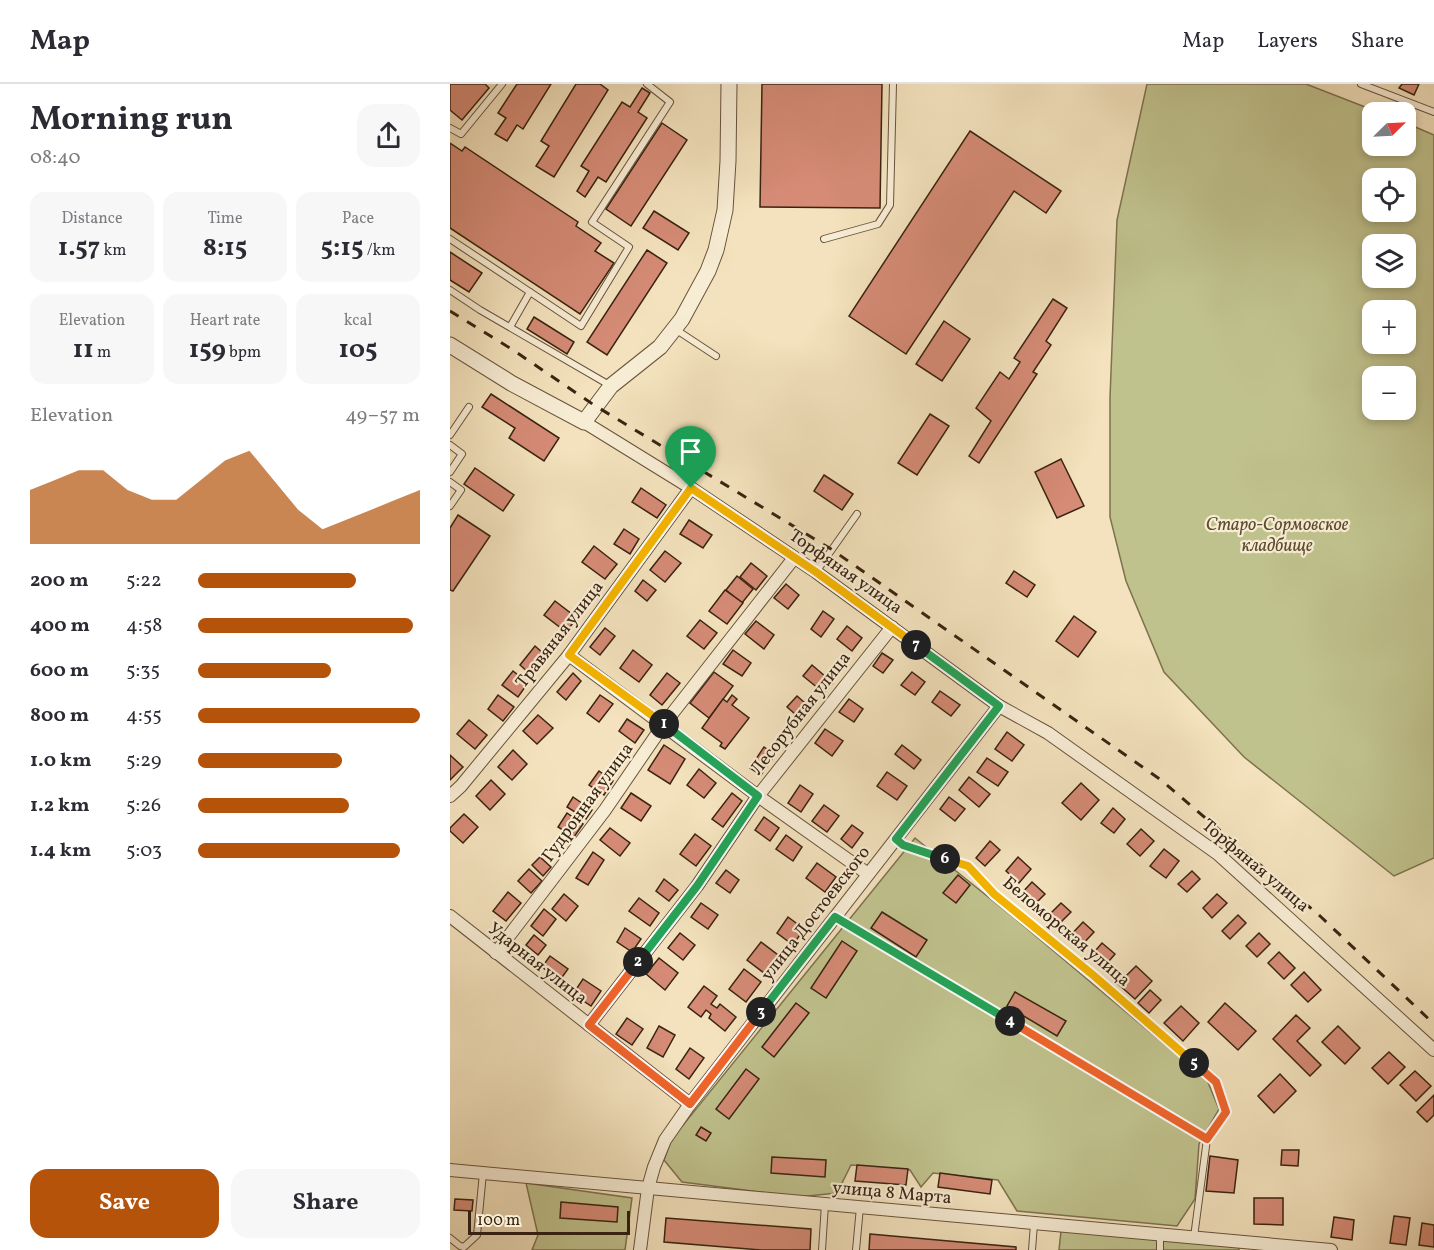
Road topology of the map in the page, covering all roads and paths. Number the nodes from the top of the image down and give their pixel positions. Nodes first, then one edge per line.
1 (502, 84) edge
2 (646, 84) edge
3 (729, 84) edge
4 (893, 84) edge
5 (1361, 84) edge
6 (1434, 112) edge
7 (450, 128) edge
8 (450, 239) edge
9 (824, 239) dead end
10 (450, 290) edge
11 (530, 292) junction
12 (510, 327) junction
13 (674, 328) junction
14 (450, 345) edge
15 (716, 356) dead end
16 (611, 386) junction
17 (469, 407) dead end
18 (584, 422) junction
19 (450, 435) edge
20 (450, 445) edge
21 (450, 472) edge
22 (450, 482) edge
23 (691, 488) junction
24 (450, 506) edge
25 (857, 514) dead end
26 (794, 558) junction
27 (816, 572) junction
28 (892, 627) junction
29 (569, 655) junction
30 (999, 706) junction
31 (664, 724) junction
32 (450, 796) edge
33 (758, 796) junction
34 (896, 839) junction
35 (868, 874) junction
36 (450, 916) edge
37 (835, 917) junction
38 (496, 953) junction
39 (589, 1025) junction
40 (1434, 1050) edge
41 (690, 1104) junction
42 (1207, 1139) junction
43 (450, 1170) edge
44 (483, 1173) junction
45 (648, 1188) junction
46 (825, 1204) junction
47 (860, 1207) junction
48 (1035, 1223) junction
49 (1160, 1234) junction
50 (450, 1238) edge
51 (1194, 1238) junction
52 (1243, 1246) edge
53 (640, 1250) edge
54 (822, 1250) edge
55 (856, 1250) edge
56 (1032, 1250) edge
57 (1160, 1250) edge
58 (1331, 1250) edge

1 - 7 lane
2 - 11 lane
3 - 13 street
4 - 9 lane
5 - 6 lane
8 - 11 lane
10 - 12 lane
11 - 12 lane
12 - 16 lane
13 - 15 lane
13 - 16 street
14 - 18 street
16 - 18 street
17 - 19 lane
18 - 23 street, Торфяная улица
20 - 21 lane
22 - 24 lane
23 - 26 street, Торфяная улица
23 - 29 street, Травяная улица
25 - 27 lane
26 - 27 street, Торфяная улица
26 - 31 street, Гудронная улица
27 - 28 street, Торфяная улица
28 - 30 street, Торфяная улица
28 - 33 street, Лесорубная улица
29 - 31 street
29 - 32 street, Травяная улица
30 - 34 street, улица Достоевского
30 - 40 street, Торфяная улица
31 - 33 street
31 - 38 street, Гудронная улица
33 - 35 street
33 - 39 street, Лесорубная улица
34 - 35 street, улица Достоевского
34 - 42 lane, Беломорская улица
35 - 37 street, улица Достоевского
36 - 38 street, Ударная улица
37 - 41 street, улица Достоевского
37 - 42 lane
38 - 39 street, Ударная улица
39 - 41 street, Ударная улица
41 - 45 street, улица Достоевского
42 - 51 lane, Беломорская улица
43 - 44 street, улица 8 Марта
44 - 45 street, улица 8 Марта
44 - 50 lane
45 - 46 street, улица 8 Марта
45 - 53 street, улица Достоевского
46 - 47 street, улица 8 Марта
46 - 54 lane
47 - 48 street, улица 8 Марта
47 - 55 lane
48 - 49 street, улица 8 Марта
48 - 56 lane
49 - 51 street, улица 8 Марта
49 - 57 lane
51 - 52 street, улица 8 Марта
52 - 58 street, улица 8 Марта

